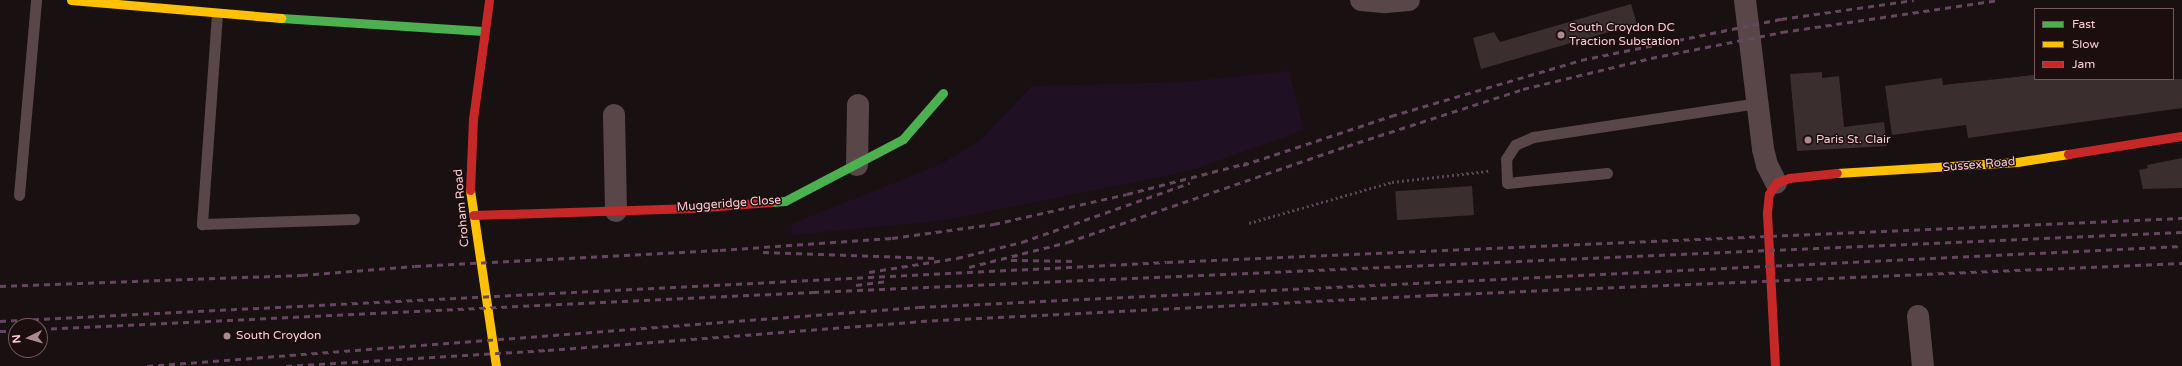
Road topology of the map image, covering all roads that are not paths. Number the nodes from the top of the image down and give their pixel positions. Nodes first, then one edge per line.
1 (36, 0) edge
2 (71, 0) edge
3 (489, 0) edge
4 (1361, 0) edge
5 (1409, 0) edge
6 (1745, 0) edge
7 (181, 5) edge
8 (217, 14) junction
9 (483, 31) junction
10 (943, 93) dead end
11 (1758, 103) junction
12 (858, 105) dead end
13 (614, 115) dead end
14 (2182, 136) edge
15 (857, 165) junction
16 (1607, 173) dead end
17 (1776, 183) junction
18 (19, 195) dead end
19 (616, 211) junction
20 (473, 215) junction
21 (354, 219) dead end
22 (1918, 316) dead end
23 (496, 366) edge
24 (1776, 366) edge
25 (1923, 366) edge

1 - 18 lane
2 - 7 street
3 - 9 street, Croham Road
4 - 5 street
6 - 11 street
7 - 8 street
8 - 9 street
8 - 21 lane
9 - 20 street, Croham Road
10 - 15 street, Muggeridge Close
11 - 16 lane
11 - 17 street
12 - 15 street
13 - 19 street
14 - 17 street, Sussex Road
15 - 19 street, Muggeridge Close
17 - 24 street
19 - 20 street, Muggeridge Close
20 - 23 street, Croham Road
22 - 25 street

